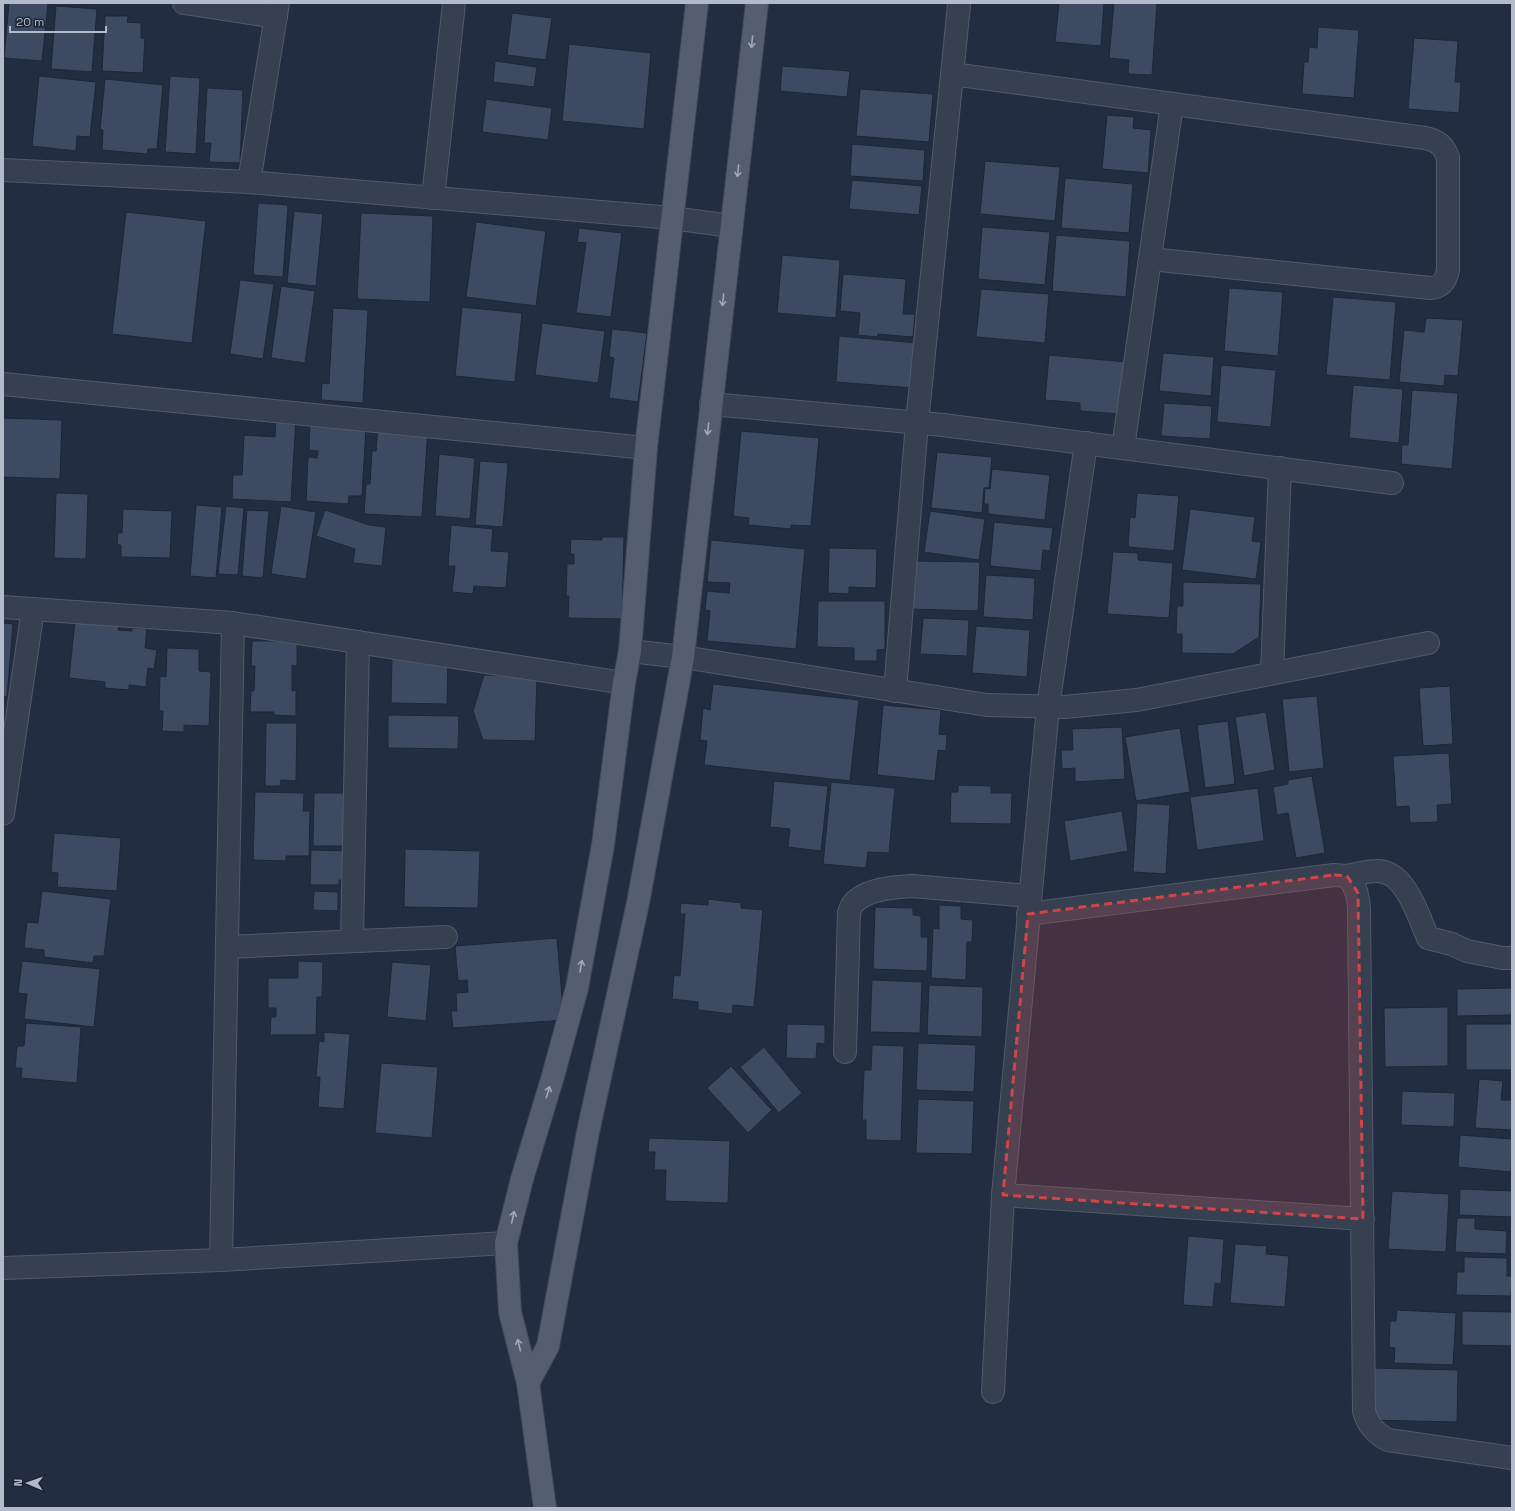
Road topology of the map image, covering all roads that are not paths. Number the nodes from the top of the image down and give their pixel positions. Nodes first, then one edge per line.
1 (184, 3) edge
2 (454, 3) edge
3 (697, 3) edge
4 (756, 3) edge
5 (959, 5) dead end
6 (277, 10) edge
7 (952, 74) junction
8 (1172, 104) junction
9 (3, 170) edge
10 (249, 182) junction
11 (434, 198) junction
12 (672, 218) junction
13 (731, 226) junction
14 (1150, 259) junction
15 (3, 384) edge
16 (711, 404) junction
17 (917, 423) junction
18 (1086, 443) junction
19 (646, 448) junction
20 (1123, 448) junction
21 (1280, 468) junction
22 (1392, 483) dead end
23 (3, 607) edge
24 (33, 609) junction
25 (233, 622) junction
26 (358, 642) junction
27 (1428, 643) dead end
28 (630, 652) junction
29 (683, 657) junction
30 (1272, 673) junction
31 (624, 683) junction
32 (895, 691) junction
33 (1048, 707) junction
34 (3, 814) edge
35 (1347, 876) junction
36 (1029, 905) junction
37 (446, 937) dead end
38 (352, 941) junction
39 (227, 947) junction
40 (1512, 958) edge
41 (845, 1052) dead end
42 (1003, 1195) junction
43 (1362, 1219) junction
44 (506, 1244) junction
45 (221, 1260) junction
46 (3, 1268) edge
47 (528, 1383) junction
48 (993, 1392) dead end
49 (1512, 1458) edge
50 (545, 1508) edge

1 - 6 street
2 - 11 street
3 - 12 main road
4 -> 13 main road
5 - 7 street
6 - 10 street
7 - 8 street
7 - 17 street
8 - 14 street
8 - 14 street
9 - 10 street
10 - 11 street
11 - 12 street
12 - 13 street
12 - 19 main road
13 -> 16 main road
14 - 20 street
15 - 19 street
16 - 17 street
16 -> 29 main road
17 - 18 street
17 - 32 street
18 - 20 street
18 - 33 street
19 - 28 main road
20 - 21 street
21 - 22 street
21 - 30 street
23 - 24 street
24 - 25 street
24 - 34 street
25 - 26 street
25 - 39 street
26 - 31 street
26 - 38 street
27 - 30 street
28 - 29 street
28 - 31 main road
29 - 32 street
29 - 47 main road
30 - 33 street
44 -> 31 main road
32 - 33 street
33 - 36 street
35 - 36 street
35 - 40 street
35 - 43 street
36 - 41 street
36 - 42 street
37 - 38 street
38 - 39 street
39 - 45 street
42 - 43 street
42 - 48 street
43 - 49 street
44 - 45 street
47 -> 44 main road
45 - 46 street
47 - 50 main road

